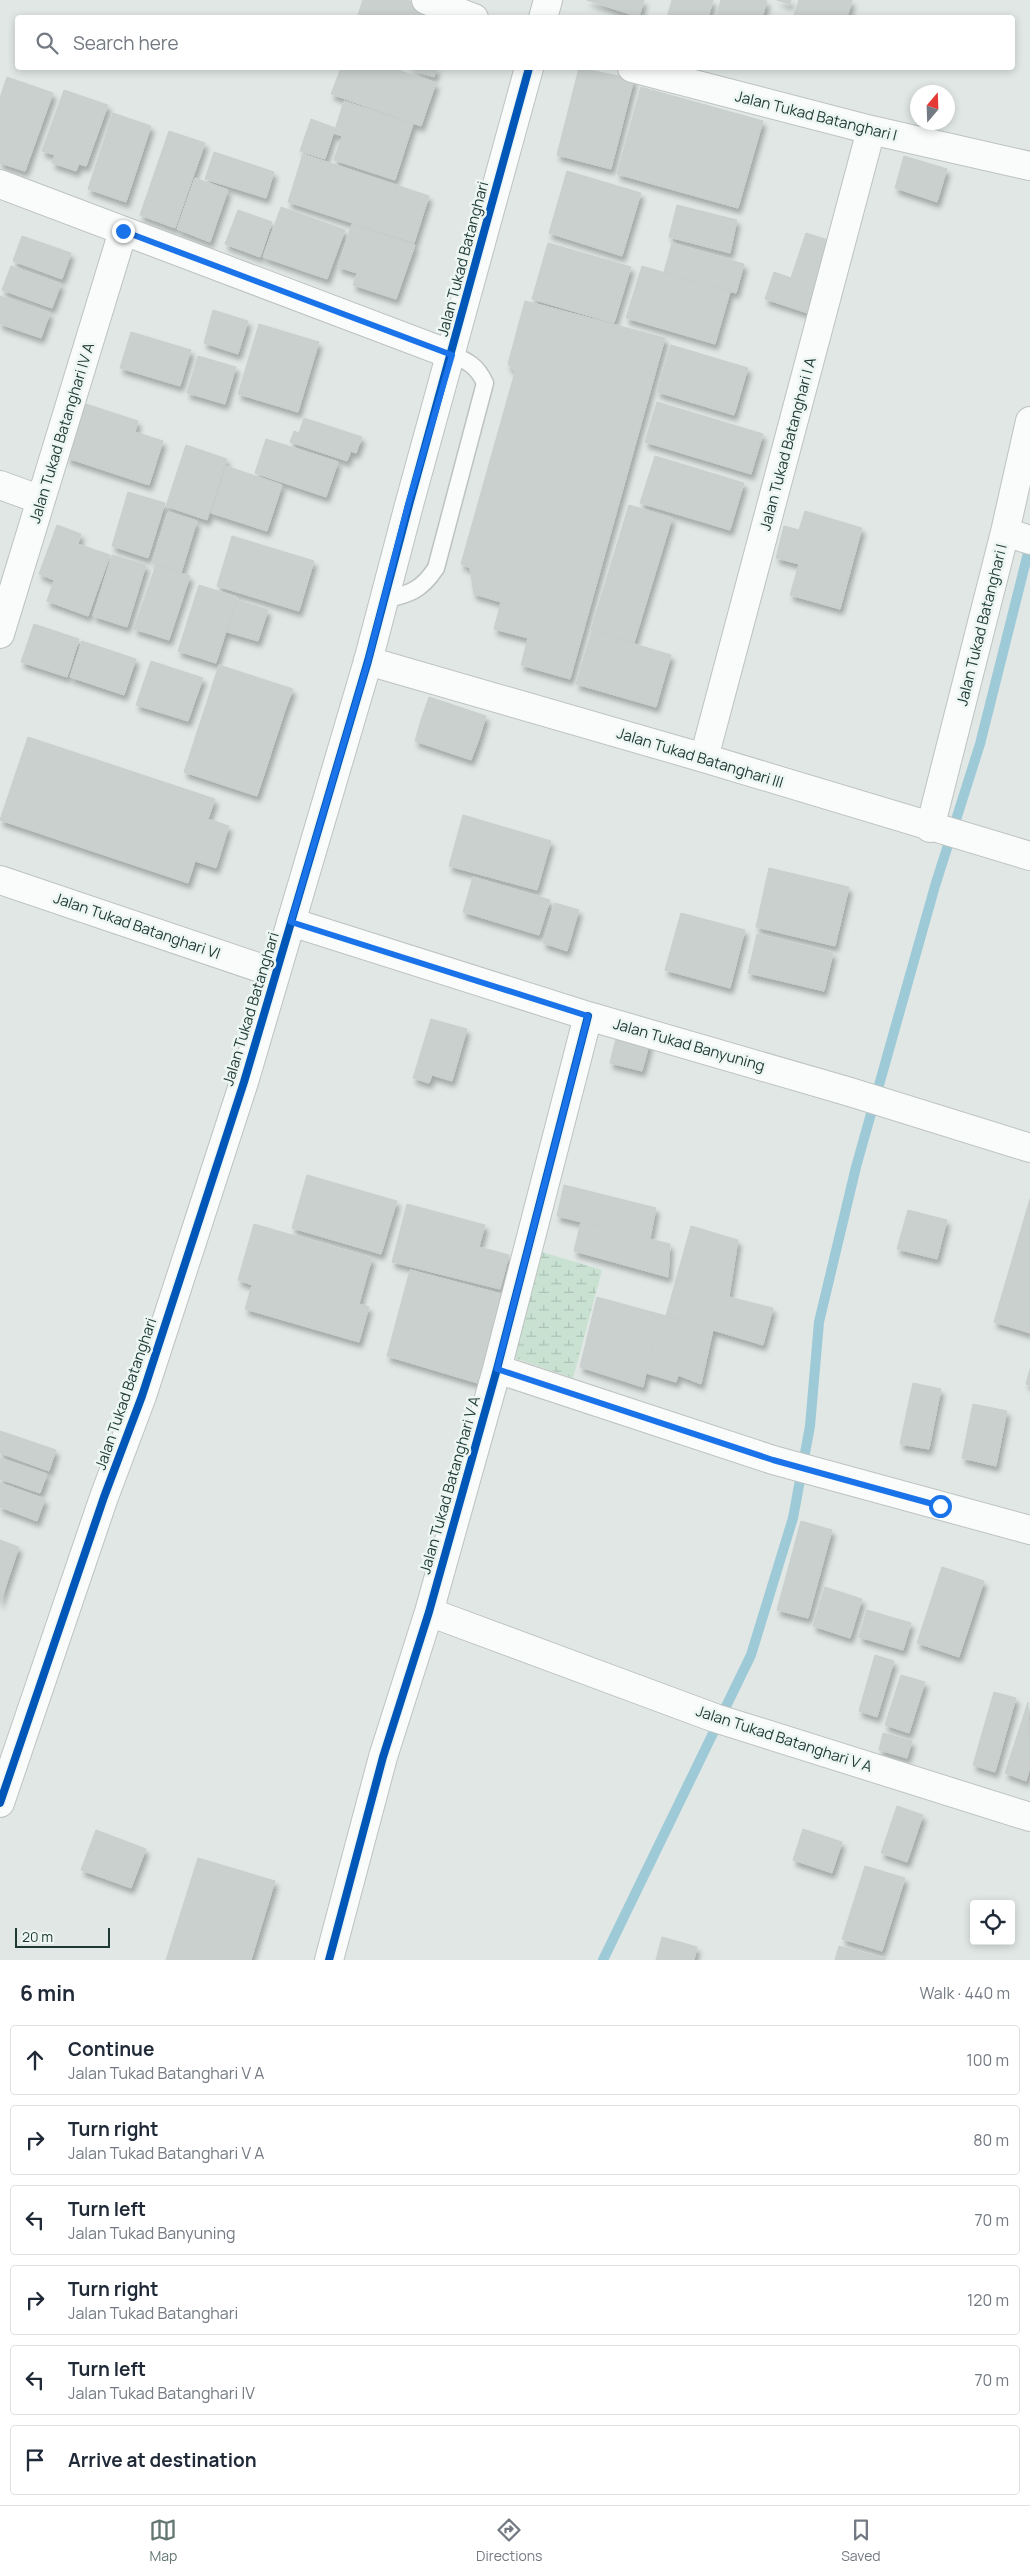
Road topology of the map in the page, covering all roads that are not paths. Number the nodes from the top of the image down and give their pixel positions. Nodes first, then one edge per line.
1 (426, 0) edge
2 (548, 0) edge
3 (466, 15) edge
4 (544, 15) edge
5 (528, 70) edge
6 (640, 70) edge
7 (871, 130) junction
8 (1030, 166) edge
9 (0, 184) edge
10 (123, 231) junction
11 (452, 355) junction
12 (1030, 421) edge
13 (0, 485) edge
14 (41, 500) junction
15 (1020, 537) edge
16 (384, 600) junction
17 (0, 634) edge
18 (368, 661) junction
19 (704, 758) junction
20 (939, 830) junction
21 (1030, 856) edge
22 (0, 880) edge
23 (291, 922) junction
24 (275, 973) junction
25 (588, 1016) junction
26 (1030, 1148) edge
27 (497, 1369) junction
28 (1030, 1530) edge
29 (428, 1612) junction
30 (1, 1799) edge
31 (1030, 1818) edge
32 (329, 1960) edge

1 - 3 street
2 - 4 street
5 - 11 street, Jalan Tukad Batanghari
6 - 7 street, Jalan Tukad Batanghari I
7 - 8 street, Jalan Tukad Batanghari I
7 - 19 street, Jalan Tukad Batanghari I A
9 - 10 street
10 - 11 street
10 - 14 street, Jalan Tukad Batanghari IV A
11 - 16 street, Jalan Tukad Batanghari
11 - 16 lane
12 - 15 street, Jalan Tukad Batanghari I
13 - 14 street
14 - 17 street, Jalan Tukad Batanghari IV A
15 - 20 street, Jalan Tukad Batanghari I
16 - 18 street, Jalan Tukad Batanghari
18 - 19 street, Jalan Tukad Batanghari III
18 - 23 street, Jalan Tukad Batanghari
19 - 20 street, Jalan Tukad Batanghari III
20 - 21 street, Jalan Tukad Batanghari III
22 - 24 street, Jalan Tukad Batanghari VI
23 - 24 street, Jalan Tukad Batanghari
23 - 25 street, Jalan Tukad Banyuning
24 - 30 street, Jalan Tukad Batanghari
25 - 26 street, Jalan Tukad Banyuning
25 - 27 street, Jalan Tukad Batanghari V A
27 - 28 street
27 - 29 street, Jalan Tukad Batanghari V A
29 - 31 street, Jalan Tukad Batanghari V A
29 - 32 street, Jalan Tukad Batanghari V A

